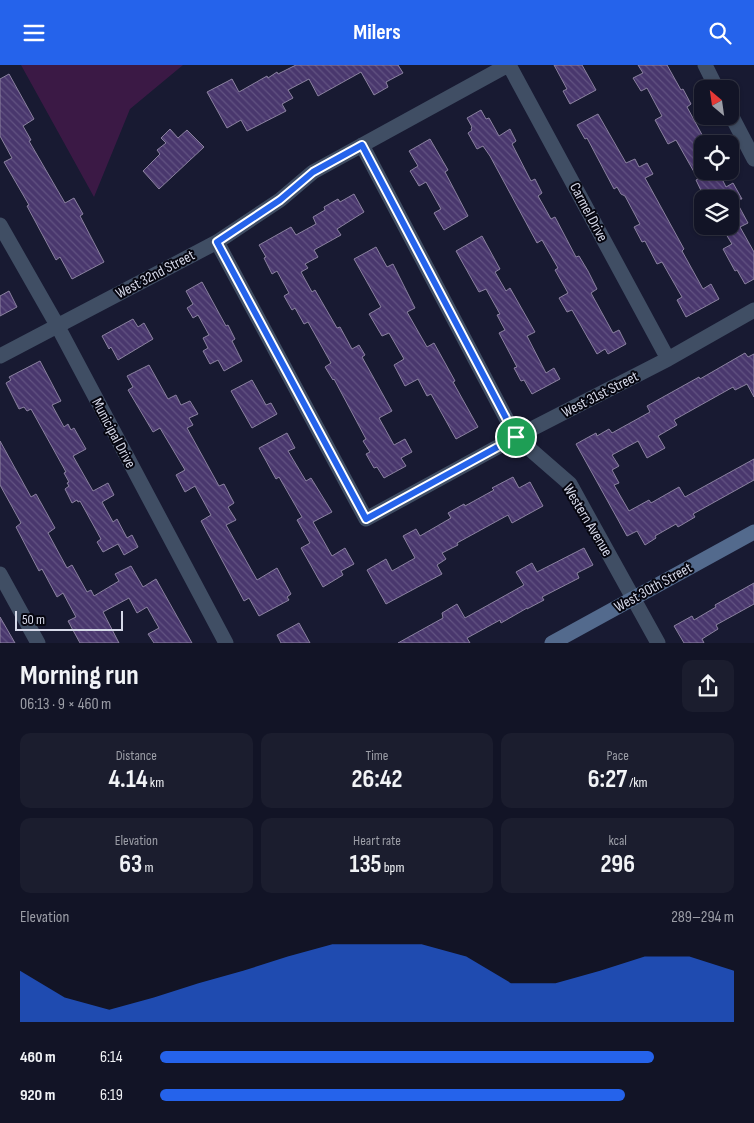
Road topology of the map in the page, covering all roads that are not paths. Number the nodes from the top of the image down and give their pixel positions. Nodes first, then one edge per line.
1 (509, 65) edge
2 (704, 65) edge
3 (712, 80) edge
4 (736, 125) edge
5 (362, 145) junction
6 (754, 159) edge
7 (0, 225) edge
8 (217, 242) junction
9 (754, 310) edge
10 (56, 325) junction
11 (0, 356) edge
12 (668, 359) junction
13 (516, 437) junction
14 (754, 532) edge
15 (0, 574) edge
16 (633, 598) junction
17 (38, 643) edge
18 (226, 643) edge
19 (552, 643) edge
20 (658, 643) edge

1 - 5 street, West 32nd Street
1 - 12 street, Carmel Drive
2 - 3 street
4 - 6 street
5 - 8 street, West 32nd Street
5 - 13 street, Western Avenue
7 - 10 street, Municipal Drive
8 - 10 street, West 32nd Street
8 - 13 street, West 31st Street
9 - 12 street, West 31st Street
10 - 11 street, West 32nd Street
10 - 18 street, Municipal Drive
12 - 13 street, West 31st Street
13 - 16 street, Western Avenue
14 - 16 main road, West 30th Street
15 - 17 street
16 - 19 main road, West 30th Street
16 - 20 street, Western Avenue

